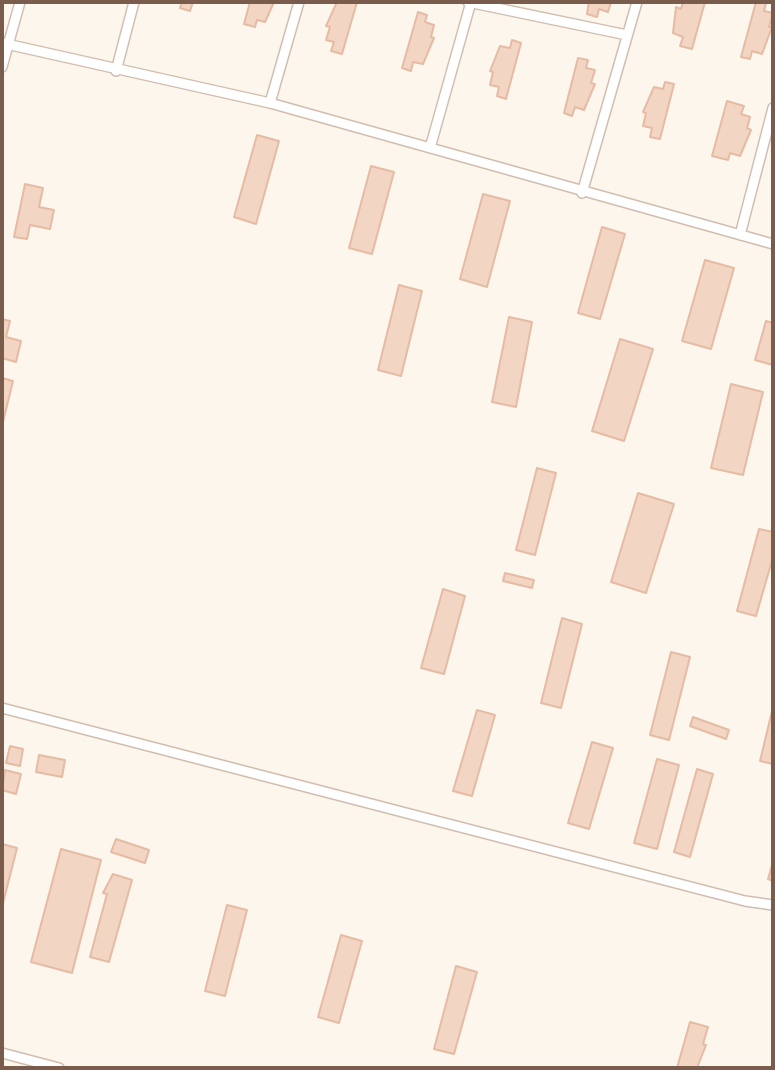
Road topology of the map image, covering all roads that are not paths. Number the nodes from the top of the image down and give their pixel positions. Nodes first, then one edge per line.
1 (20, 2) edge
2 (134, 2) edge
3 (299, 2) edge
4 (470, 2) edge
5 (637, 2) edge
6 (628, 35) junction
7 (5, 44) edge
8 (2, 67) edge
9 (116, 71) junction
10 (270, 103) junction
11 (773, 108) edge
12 (430, 149) junction
13 (582, 193) junction
14 (740, 235) junction
15 (773, 244) edge
16 (2, 708) edge
17 (773, 905) edge
18 (2, 1052) edge
19 (59, 1068) edge

1 - 7 lane
2 - 9 lane
3 - 10 lane
4 - 6 lane
4 - 12 lane
5 - 6 lane
6 - 13 lane
7 - 8 lane
7 - 9 lane
9 - 10 lane
10 - 12 lane
11 - 14 lane
12 - 13 lane
13 - 14 lane
14 - 15 lane
16 - 17 lane
18 - 19 lane

